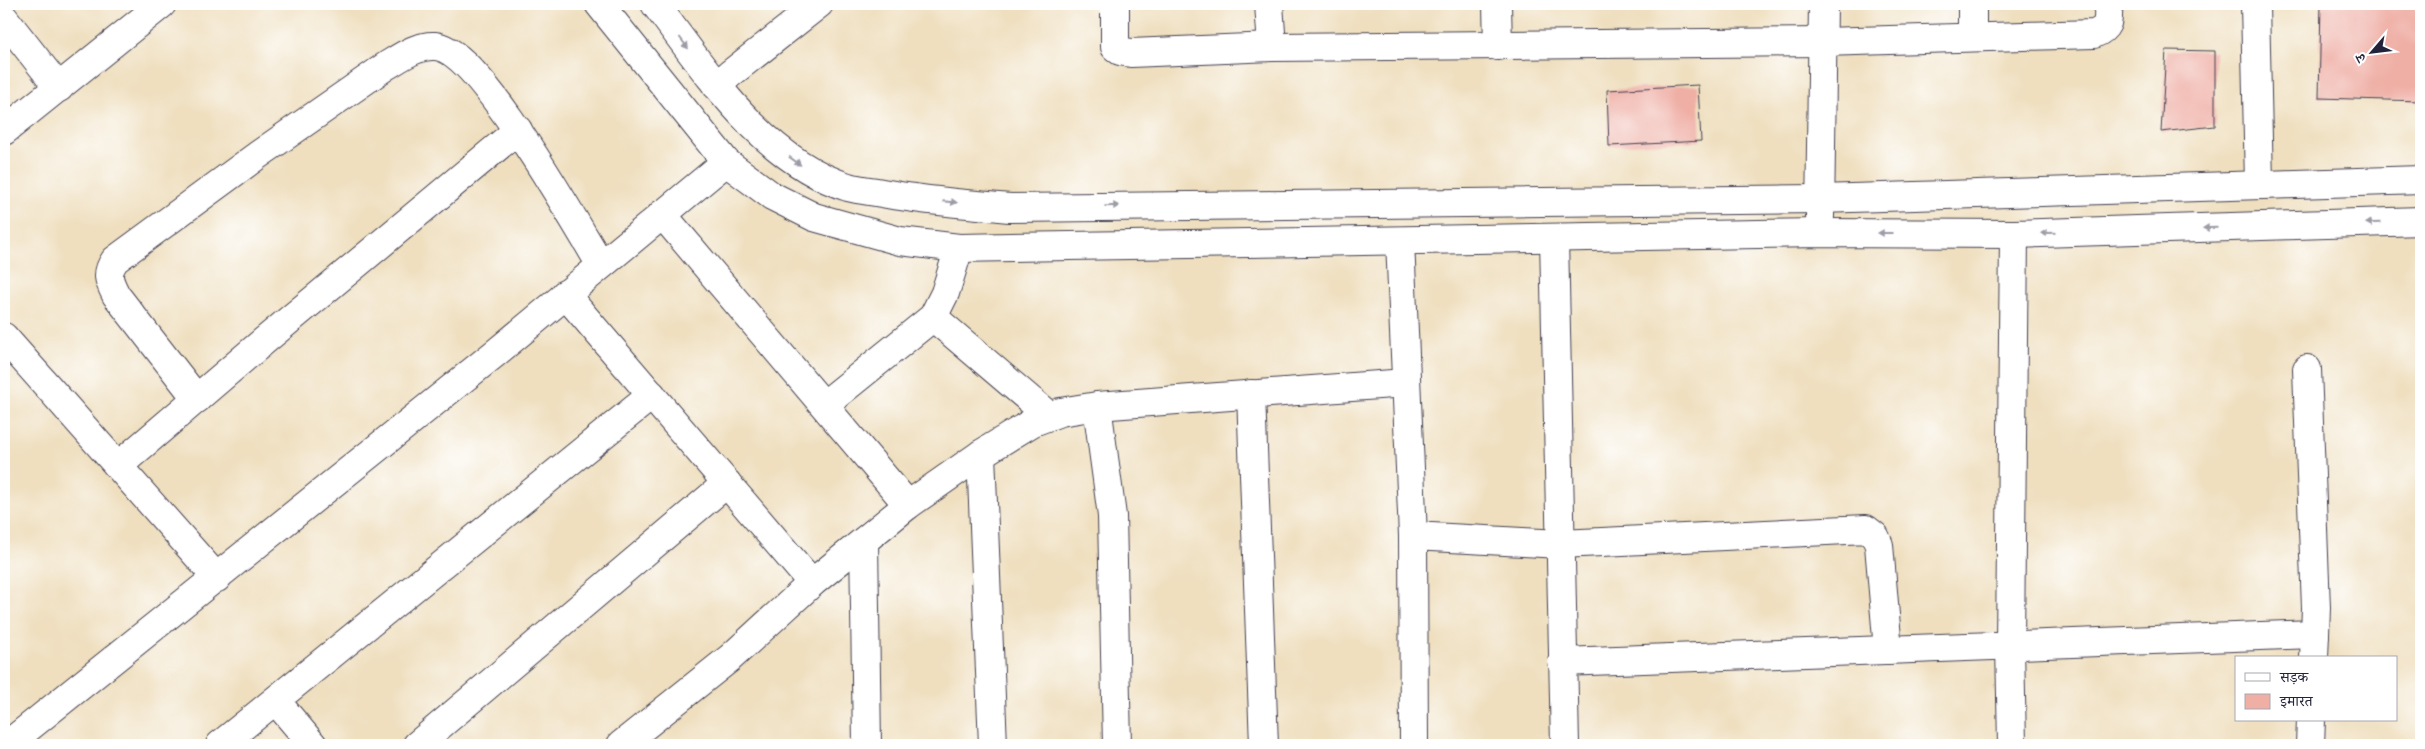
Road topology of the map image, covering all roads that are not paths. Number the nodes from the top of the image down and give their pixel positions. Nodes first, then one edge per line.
1 (162, 4) edge
2 (599, 4) edge
3 (655, 4) edge
4 (819, 4) edge
5 (1115, 4) edge
6 (1269, 4) edge
7 (1497, 4) edge
8 (1823, 4) edge
9 (1972, 4) edge
10 (2108, 4) edge
11 (2255, 4) edge
12 (4, 18) edge
13 (1972, 37) junction
14 (1823, 42) junction
15 (1498, 46) junction
16 (1272, 47) junction
17 (716, 84) junction
18 (59, 88) junction
19 (518, 130) junction
20 (4, 131) edge
21 (726, 162) junction
22 (2421, 180) edge
23 (2259, 184) junction
24 (1820, 199) junction
25 (662, 214) junction
26 (2421, 221) edge
27 (1820, 233) junction
28 (2014, 234) junction
29 (1554, 238) junction
30 (1400, 241) junction
31 (959, 248) junction
32 (601, 265) junction
33 (565, 294) junction
34 (933, 317) junction
35 (4, 337) edge
36 (2307, 369) dead end
37 (1406, 383) junction
38 (1251, 394) junction
39 (652, 395) junction
40 (197, 399) junction
41 (824, 405) junction
42 (1097, 406) junction
43 (1049, 416) junction
44 (981, 454) junction
45 (118, 466) junction
46 (727, 483) junction
47 (908, 505) junction
48 (1413, 536) junction
49 (864, 540) junction
50 (1561, 544) junction
51 (217, 578) junction
52 (812, 583) junction
53 (2010, 645) junction
54 (2314, 646) edge
55 (1888, 650) junction
56 (1562, 662) junction
57 (276, 701) junction
58 (2311, 722) edge
59 (7, 745) edge
60 (220, 745) edge
61 (313, 745) edge
62 (418, 745) edge
63 (621, 745) edge
64 (867, 745) edge
65 (993, 745) edge
66 (1117, 745) edge
67 (1264, 745) edge
68 (1414, 745) edge
69 (1565, 745) edge
70 (2012, 745) edge
71 (2310, 745) edge

1 - 18 street
2 - 21 street
3 -> 17 street
4 - 17 street
5 - 16 street
6 - 16 street
7 - 15 street
8 - 14 street
9 - 13 street
10 - 13 street
11 - 23 street
12 - 18 street
13 - 14 street
14 - 15 street
14 - 24 street
15 - 16 street
17 -> 24 street
18 - 20 street
19 - 32 street
19 - 40 street
19 - 40 street
21 - 25 street
21 - 31 street
22 - 23 street
23 - 24 street
24 - 27 street
25 - 32 street
25 - 41 street
26 -> 28 street
28 -> 27 street
27 - 29 street
28 - 53 street
29 - 30 street
29 - 50 street
30 - 31 street
30 - 37 street
31 - 34 street
32 - 33 street
33 - 39 street
33 - 51 street
34 - 41 street
34 - 43 street
35 - 45 street
36 - 54 street
37 - 38 street
37 - 48 street
38 - 42 street
38 - 67 street
39 - 46 street
39 - 57 street
40 - 45 street
41 - 47 street
42 - 43 street
42 - 66 street
43 - 44 street
44 - 47 street
44 - 65 street
45 - 51 street
46 - 52 street
46 - 62 street
47 - 49 street
48 - 50 street
48 - 68 street
49 - 52 street
49 - 64 street
50 - 55 street
50 - 56 street
51 - 59 street
52 - 63 street
53 - 54 street
53 - 55 street
53 - 70 street
55 - 56 street
56 - 69 street
57 - 60 street
57 - 61 street
58 - 71 street

